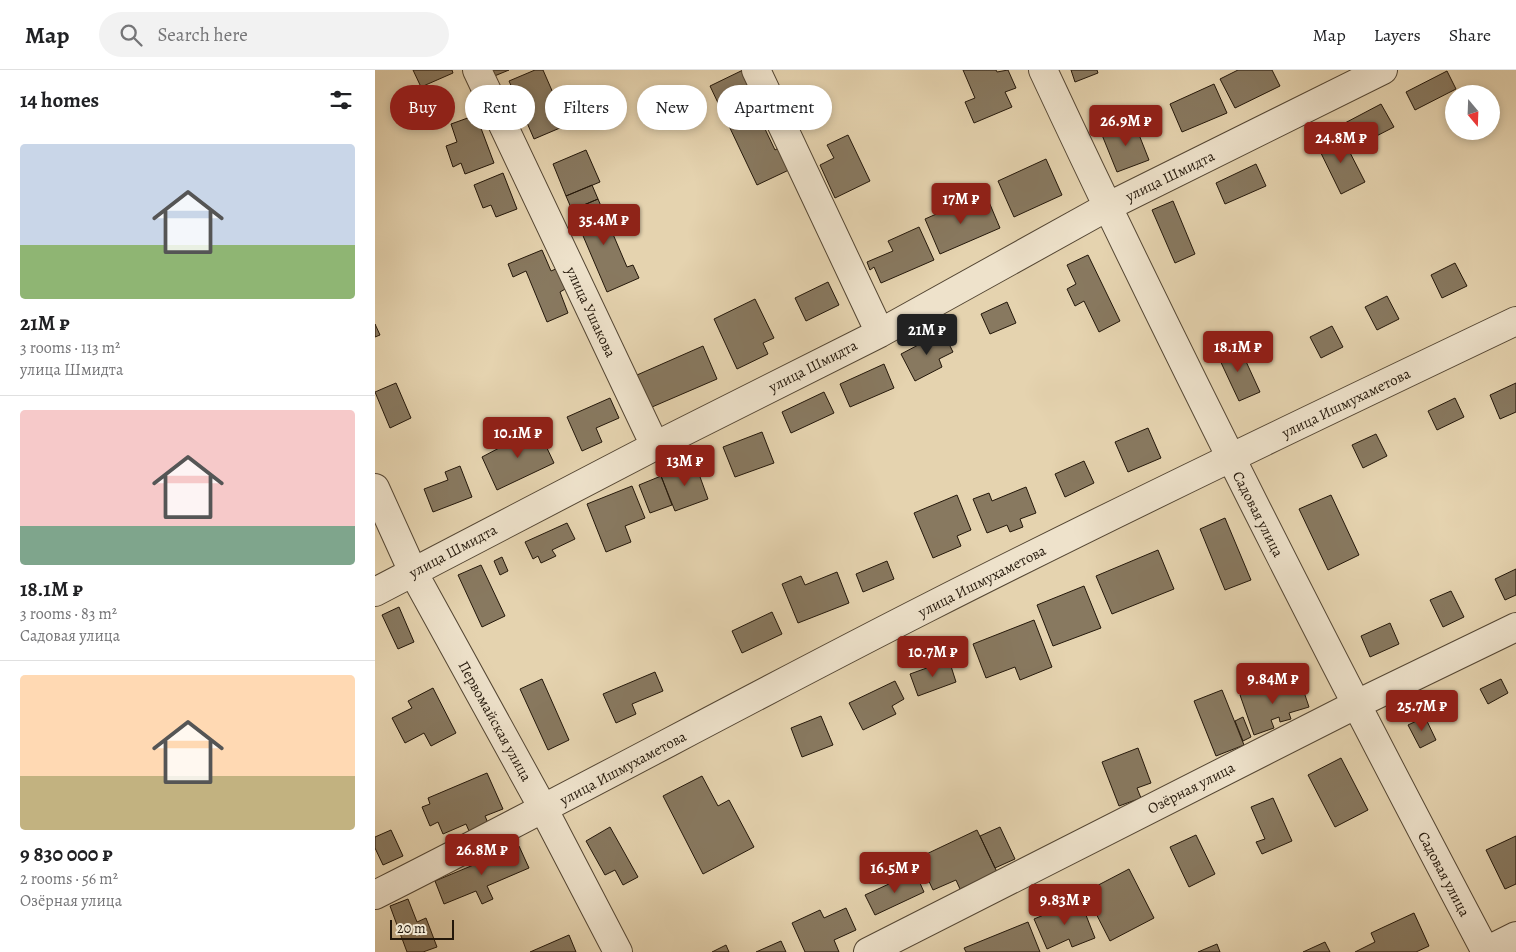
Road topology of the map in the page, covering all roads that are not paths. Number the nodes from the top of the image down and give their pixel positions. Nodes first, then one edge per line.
1 (477, 70) edge
2 (756, 70) edge
3 (1043, 70) edge
4 (1383, 70) edge
5 (1107, 207) junction
6 (1516, 321) edge
7 (880, 333) junction
8 (655, 446) junction
9 (1230, 458) junction
10 (375, 488) edge
11 (413, 572) junction
12 (375, 592) edge
13 (1516, 627) edge
14 (1355, 706) junction
15 (544, 810) junction
16 (375, 895) edge
17 (1516, 936) edge
18 (618, 952) edge
19 (868, 952) edge
20 (1485, 952) edge

1 - 8 street, улица Ушакова
2 - 7 street
3 - 5 street, Садовая улица
4 - 5 street, улица Шмидта
5 - 7 street, улица Шмидта
5 - 9 street, Садовая улица
6 - 9 street, улица Ишмухаметова
7 - 8 street, улица Шмидта
8 - 11 street, улица Шмидта
9 - 14 street, Садовая улица
9 - 15 street, улица Ишмухаметова
10 - 11 street, Первомайская улица
11 - 12 street, улица Шмидта
11 - 15 street, Первомайская улица
13 - 14 street, Озёрная улица
14 - 19 street, Озёрная улица
14 - 20 street, Садовая улица
15 - 16 street, улица Ишмухаметова
15 - 18 street, Первомайская улица
17 - 20 street

